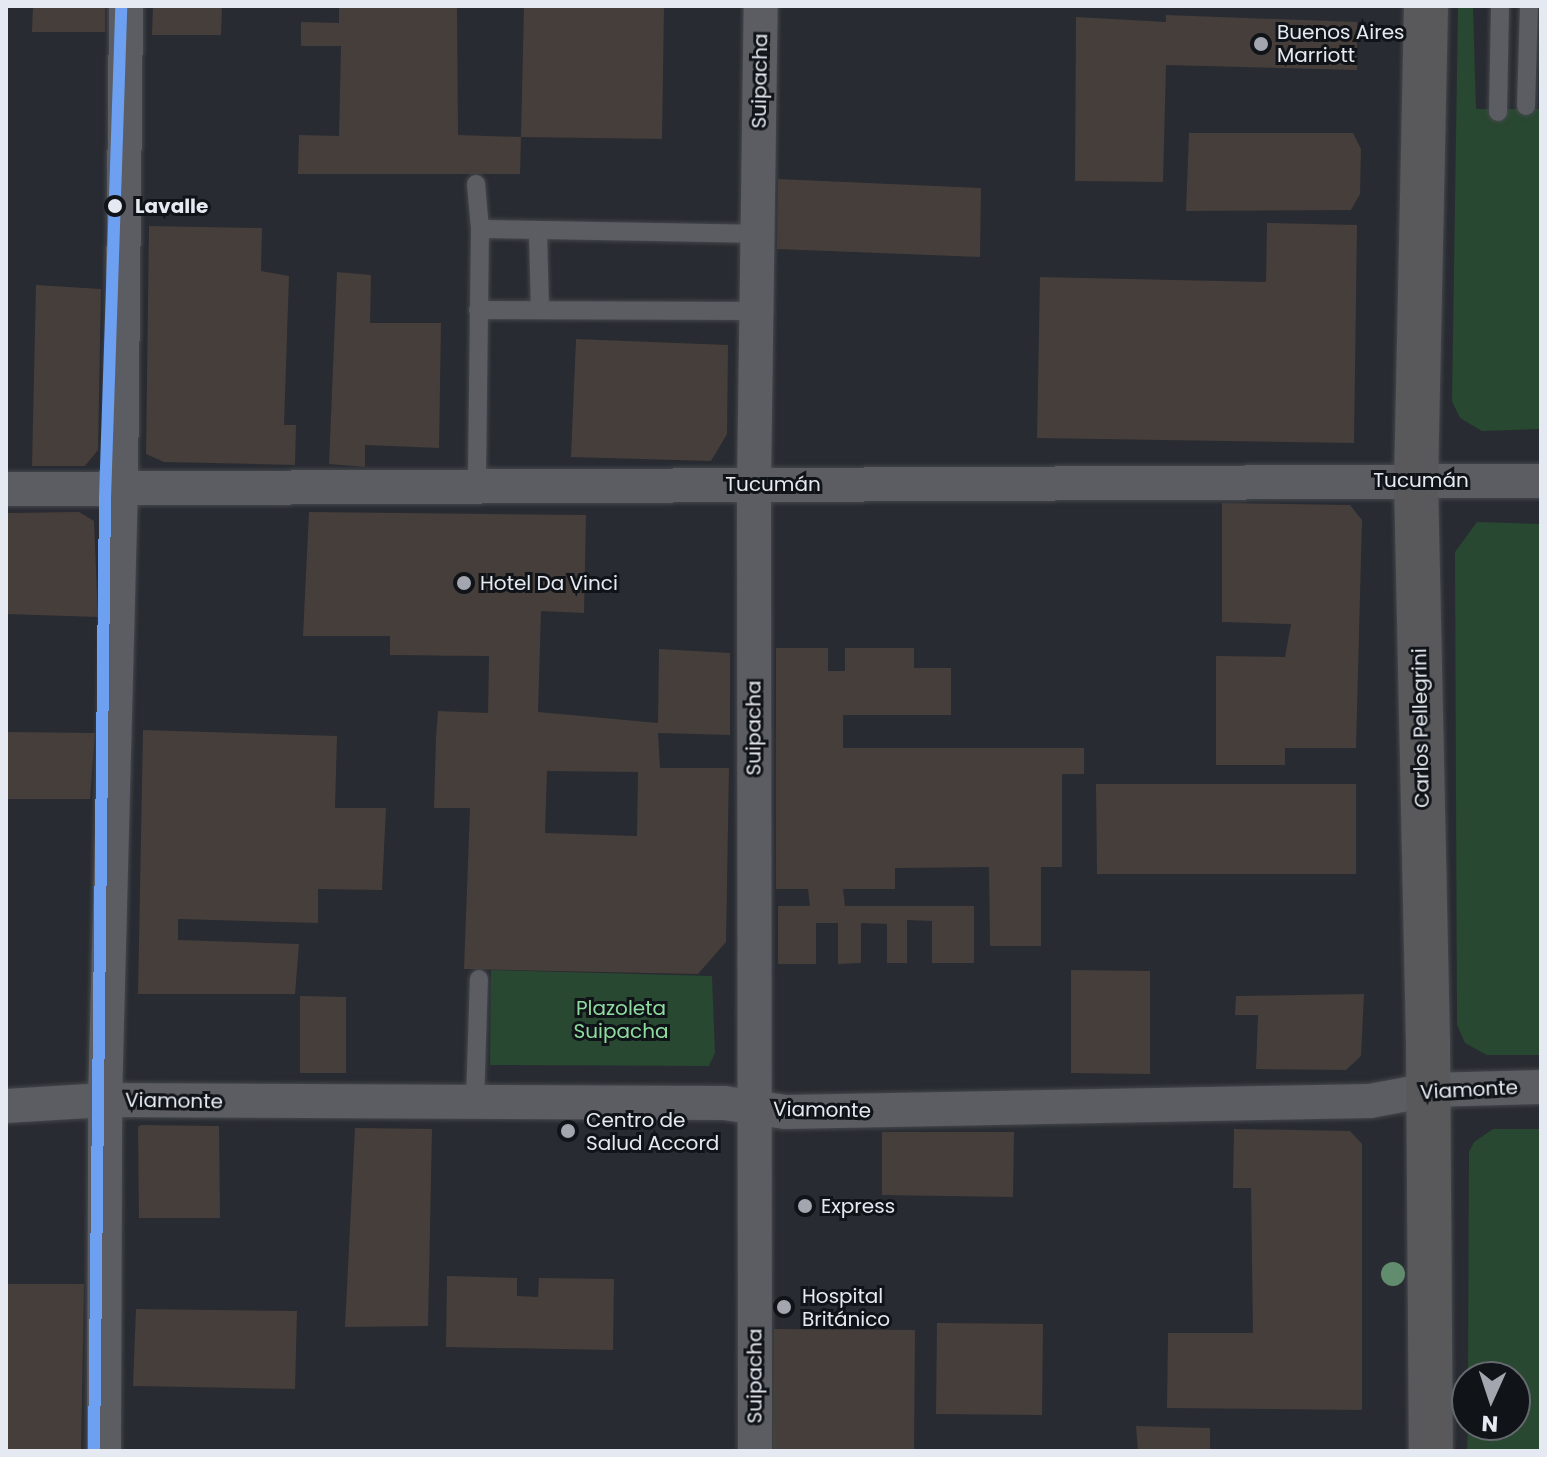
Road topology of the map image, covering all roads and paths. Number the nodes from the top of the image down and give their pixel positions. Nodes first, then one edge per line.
1 (126, 6) edge
2 (761, 6) edge
3 (1426, 6) edge
4 (1500, 6) edge
5 (1529, 6) edge
6 (1526, 106) dead end
7 (1498, 112) dead end
8 (476, 184) dead end
9 (480, 229) junction
10 (538, 233) junction
11 (758, 234) junction
12 (540, 308) junction
13 (478, 310) junction
14 (758, 311) junction
15 (1416, 479) junction
16 (1541, 481) edge
17 (754, 484) junction
18 (477, 485) junction
19 (121, 486) junction
20 (6, 489) edge
21 (479, 979) dead end
22 (1541, 1087) edge
23 (1429, 1090) junction
24 (105, 1100) junction
25 (475, 1103) junction
26 (6, 1106) edge
27 (754, 1108) junction
28 (104, 1451) edge
29 (755, 1451) edge
30 (1431, 1451) edge

1 - 19 street
2 - 11 street, Suipacha
3 - 15 street, Carlos Pellegrini
4 - 7 lane
5 - 6 lane
8 - 9 lane
9 - 10 lane
9 - 13 lane
10 - 11 lane
10 - 12 lane
11 - 14 street, Suipacha
12 - 13 lane
12 - 14 lane
13 - 18 lane
14 - 17 street, Suipacha
15 - 16 street, Tucumán
15 - 17 street, Tucumán
15 - 23 street, Carlos Pellegrini
17 - 18 street, Tucumán
17 - 27 street, Suipacha
18 - 19 street, Tucumán
19 - 20 street, Tucumán
19 - 24 street
21 - 25 lane
22 - 23 street, Viamonte
23 - 27 street, Viamonte
23 - 30 street, Carlos Pellegrini
24 - 25 street, Viamonte
24 - 26 street, Viamonte
24 - 28 street
25 - 27 street, Viamonte
27 - 29 street, Suipacha

